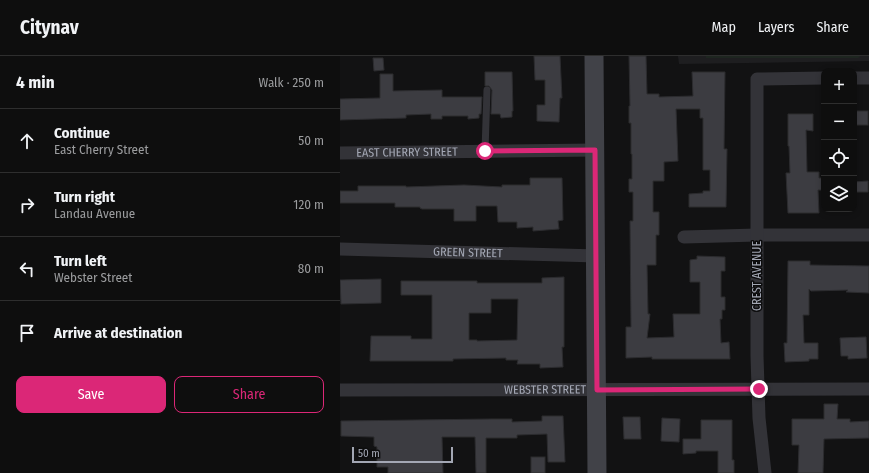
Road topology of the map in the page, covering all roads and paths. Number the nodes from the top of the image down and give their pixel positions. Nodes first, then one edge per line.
1 (594, 56) edge
2 (821, 78) edge
3 (857, 78) edge
4 (869, 78) edge
5 (487, 90) dead end
6 (595, 150) junction
7 (485, 151) junction
8 (340, 153) edge
9 (757, 235) junction
10 (869, 235) edge
11 (684, 237) dead end
12 (340, 249) edge
13 (597, 256) junction
14 (759, 389) junction
15 (869, 389) edge
16 (340, 390) edge
17 (597, 390) junction
18 (597, 473) edge
19 (765, 473) edge

1 - 6 street
2 - 9 street, CREST AVENUE
3 - 4 street
5 - 7 lane
6 - 7 street, EAST CHERRY STREET
6 - 13 street
7 - 8 street, EAST CHERRY STREET
9 - 10 street
9 - 11 street
9 - 14 street, CREST AVENUE
12 - 13 street, GREEN STREET
13 - 17 street
14 - 15 street, WEBSTER STREET
14 - 17 street, WEBSTER STREET
14 - 19 street, CREST AVENUE
16 - 17 street, WEBSTER STREET
17 - 18 street

